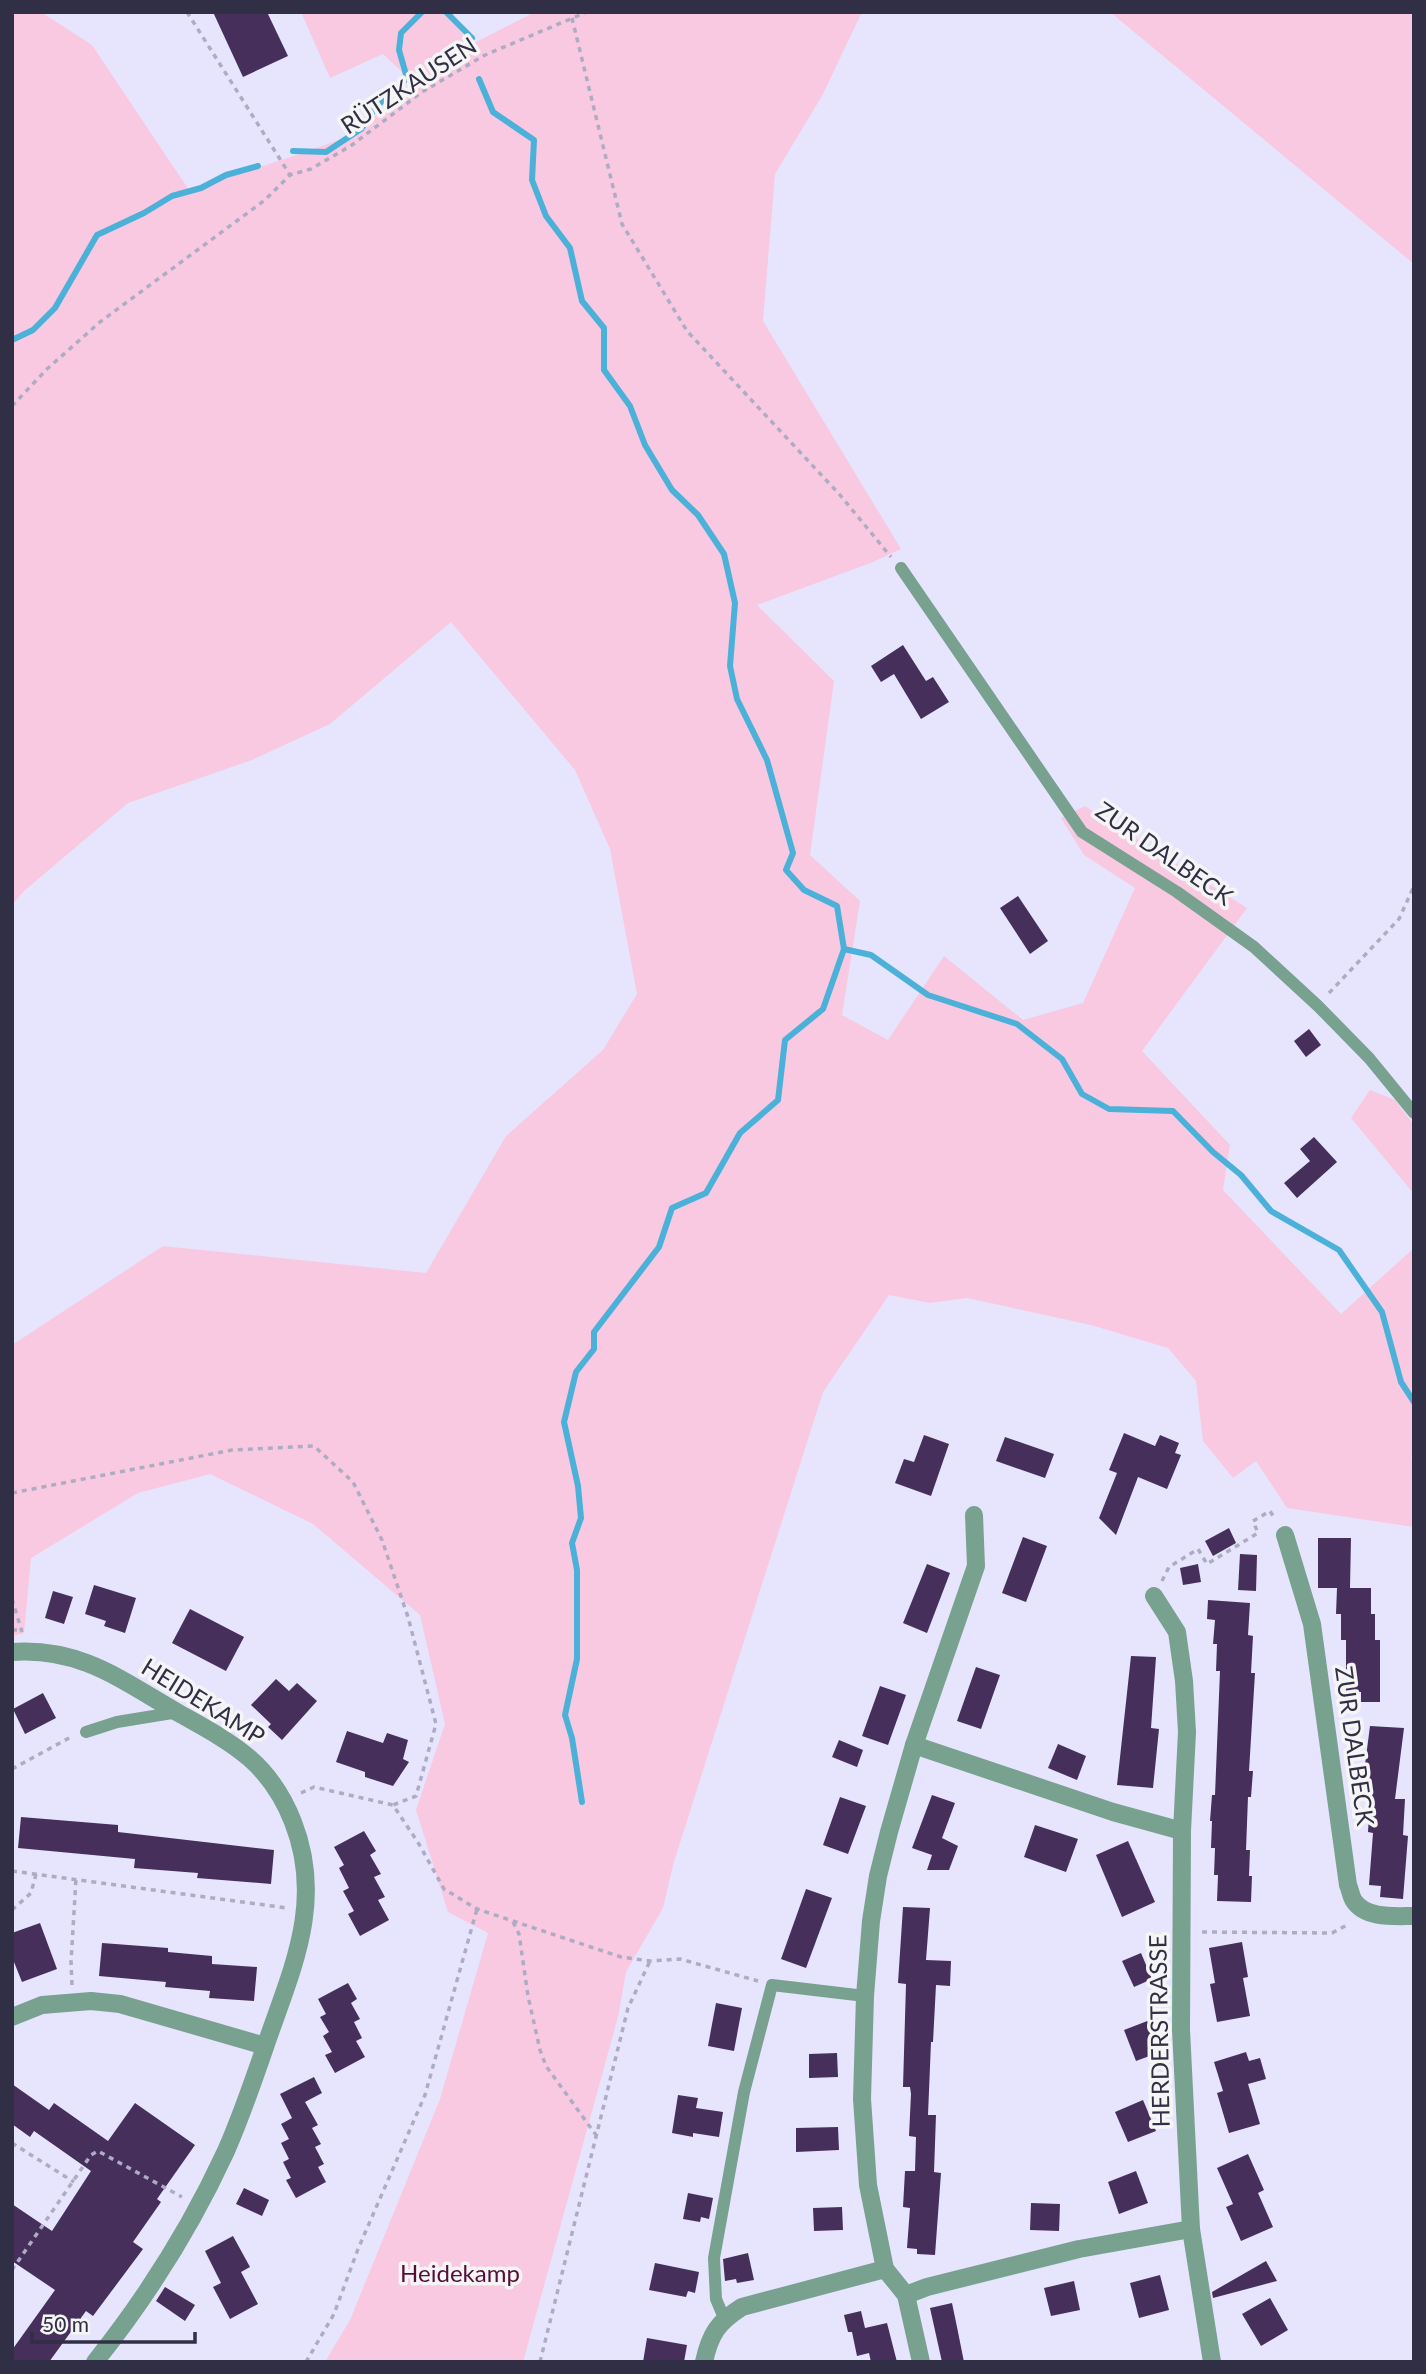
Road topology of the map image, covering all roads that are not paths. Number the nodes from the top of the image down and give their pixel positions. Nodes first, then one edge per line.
1 (901, 568) road end
2 (1414, 1112) edge
3 (974, 1515) dead end
4 (1285, 1535) road end
5 (1154, 1596) road end
6 (17, 1652) edge
7 (178, 1713) junction
8 (86, 1732) road end
9 (914, 1745) junction
10 (1182, 1831) junction
11 (1414, 1916) edge
12 (865, 1996) junction
13 (12, 2017) edge
14 (265, 2046) junction
15 (1191, 2229) junction
16 (885, 2269) junction
17 (906, 2295) junction
18 (724, 2318) junction
19 (95, 2362) edge
20 (705, 2362) edge
21 (921, 2362) edge
22 (1212, 2362) edge

1 - 2 lane, ZUR DALBECK
3 - 9 street
4 - 11 street, ZUR DALBECK
5 - 10 street, HERDERSTRASSE
6 - 7 street, HEIDEKAMP
7 - 8 lane
7 - 14 street, HEIDEKAMP
9 - 10 street
9 - 12 street
10 - 15 street, HERDERSTRASSE
12 - 16 street
12 - 18 lane
13 - 14 street
14 - 19 street, HEIDEKAMP
15 - 17 street
15 - 22 street, HERDERSTRASSE
16 - 17 street
16 - 18 street
17 - 21 street
18 - 20 street

